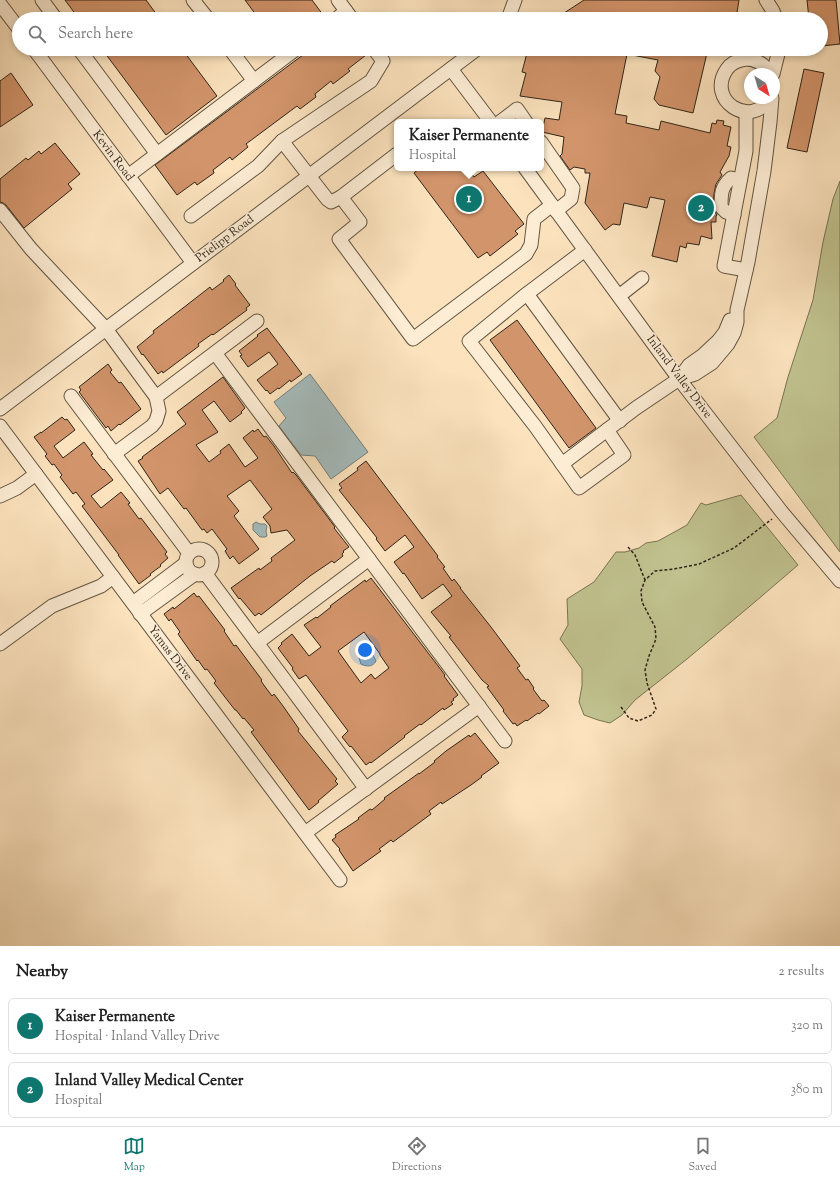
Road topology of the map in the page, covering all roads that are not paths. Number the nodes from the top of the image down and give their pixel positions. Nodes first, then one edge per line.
1 (42, 0) edge
2 (193, 0) edge
3 (338, 0) edge
4 (515, 0) edge
5 (766, 0) edge
6 (0, 4) edge
7 (51, 12) edge
8 (202, 12) edge
9 (343, 12) edge
10 (511, 12) edge
11 (773, 12) edge
12 (12, 20) edge
13 (39, 56) edge
14 (84, 56) edge
15 (235, 56) edge
16 (287, 56) edge
17 (379, 56) edge
18 (468, 56) edge
19 (777, 56) edge
20 (768, 68) edge
21 (774, 68) edge
22 (451, 69) junction
23 (254, 80) junction
24 (766, 104) edge
25 (771, 104) edge
26 (746, 112) junction
27 (489, 119) edge
28 (504, 119) edge
29 (524, 119) edge
30 (282, 142) junction
31 (544, 146) edge
32 (157, 154) junction
33 (394, 156) edge
34 (527, 171) edge
35 (128, 176) junction
36 (308, 177) junction
37 (740, 180) junction
38 (737, 196) junction
39 (341, 197) junction
40 (759, 201) junction
41 (554, 208) junction
42 (0, 210) edge
43 (734, 215) junction
44 (191, 216) dead end
45 (585, 250) junction
46 (193, 263) junction
47 (746, 270) junction
48 (642, 278) dead end
49 (527, 294) junction
50 (619, 296) junction
51 (257, 321) dead end
52 (106, 329) junction
53 (215, 353) junction
54 (680, 379) junction
55 (70, 396) dead end
56 (156, 397) junction
57 (0, 409) edge
58 (620, 420) junction
59 (0, 426) edge
60 (607, 430) junction
61 (114, 454) junction
62 (562, 464) junction
63 (36, 474) junction
64 (0, 496) edge
65 (188, 558) junction
66 (369, 559) junction
67 (200, 574) junction
68 (113, 577) junction
69 (840, 581) edge
70 (136, 608) junction
71 (257, 643) junction
72 (0, 644) edge
73 (479, 706) junction
74 (505, 741) dead end
75 (366, 789) junction
76 (305, 833) junction
77 (340, 880) dead end

1 - 7 street
2 - 8 street
3 - 9 street
4 - 10 street
5 - 11 street
6 - 12 street
13 - 35 street, Kevin Road
14 - 32 street
15 - 23 street
16 - 23 street
17 - 30 street
18 - 22 street, Prielipp Road
19 - 21 street
20 - 26 street
22 - 27 street
22 - 36 street, Prielipp Road
23 - 32 street
24 - 26 street
25 - 40 street
26 - 37 street
28 - 29 street
30 - 36 street
30 - 44 street
31 - 41 street
32 - 35 street
33 - 39 street
34 - 41 street, Inland Valley Drive
35 - 46 street, Kevin Road
36 - 39 street
36 - 46 street, Prielipp Road
37 - 38 street
37 - 43 street
38 - 40 street
38 - 43 street
39 - 41 street
40 - 47 street
41 - 45 street, Inland Valley Drive
42 - 52 street
43 - 47 street
45 - 49 street
45 - 50 street, Inland Valley Drive
46 - 52 street, Prielipp Road
47 - 54 street
48 - 50 street
49 - 58 street
49 - 62 street
50 - 54 street, Inland Valley Drive
51 - 53 street
52 - 56 street
52 - 57 street, Prielipp Road
53 - 56 street
53 - 66 street
54 - 58 street
54 - 69 street, Inland Valley Drive
55 - 61 street
56 - 61 street
58 - 60 street
59 - 63 street, Yamas Drive
60 - 62 street
60 - 62 street
61 - 65 street
63 - 64 street
63 - 68 street, Yamas Drive
65 - 67 street
65 - 67 street
65 - 70 street
66 - 71 street
66 - 73 street
67 - 70 street
67 - 71 street
68 - 70 street, Yamas Drive
68 - 72 street
70 - 76 street, Yamas Drive
71 - 75 street
73 - 74 street
73 - 75 street
75 - 76 street
76 - 77 street, Yamas Drive

